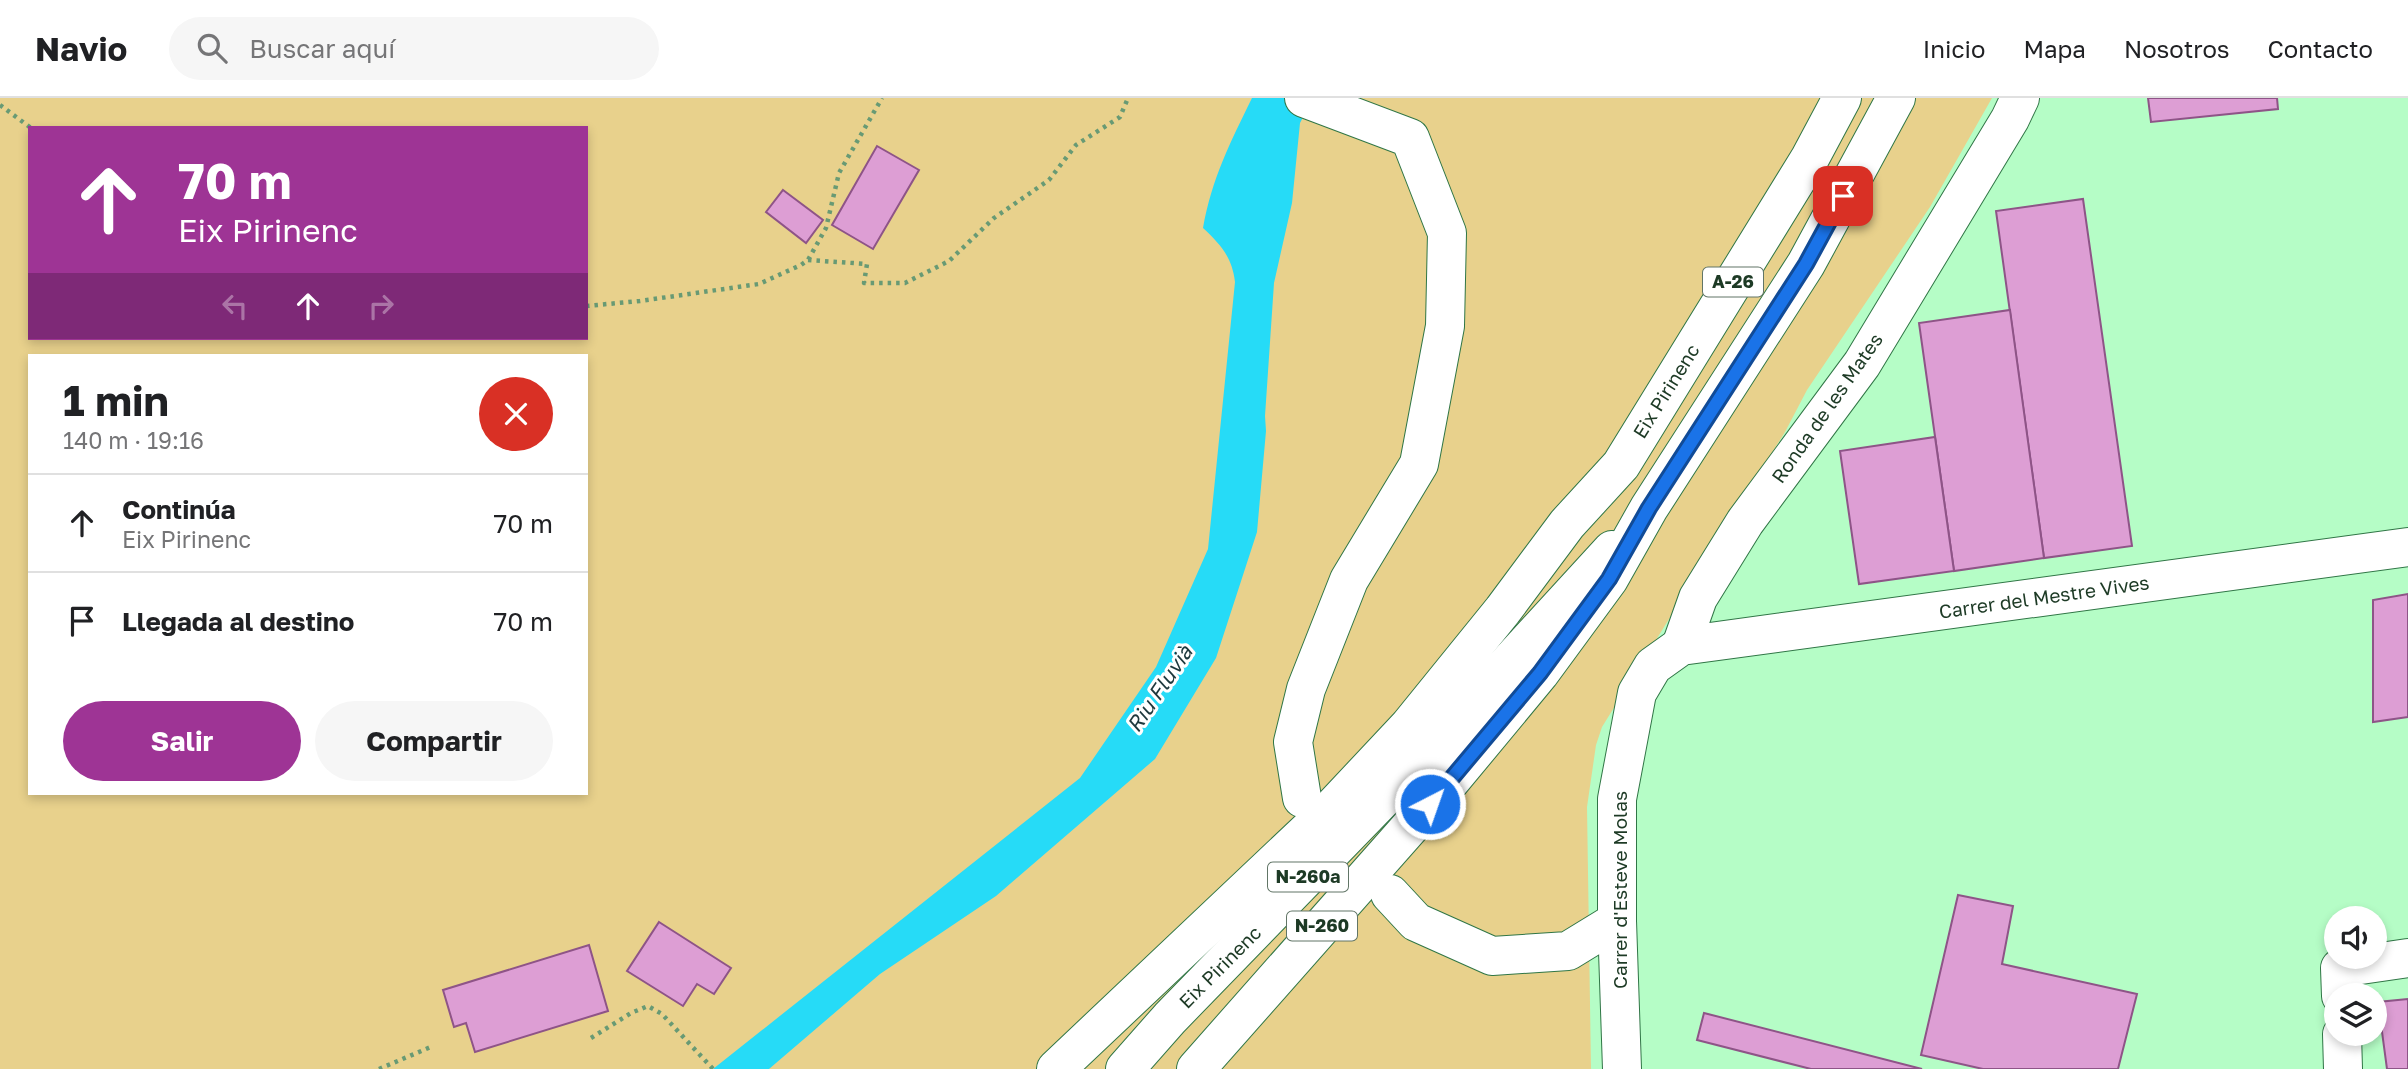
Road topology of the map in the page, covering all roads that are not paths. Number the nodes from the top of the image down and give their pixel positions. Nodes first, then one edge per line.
1 (1304, 98) edge
2 (1842, 98) edge
3 (1896, 98) edge
4 (2020, 98) edge
5 (1621, 465) junction
6 (1649, 508) junction
7 (2408, 547) edge
8 (1681, 646) junction
9 (1489, 683) junction
10 (1302, 798) dead end
11 (1390, 894) dead end
12 (1617, 921) junction
13 (2408, 958) edge
14 (2340, 982) edge
15 (2342, 1046) edge
16 (1056, 1069) edge
17 (1125, 1069) edge
18 (1196, 1069) edge
19 (1622, 1069) edge
20 (2343, 1069) edge

1 - 10 main road
2 - 5 main road, Eix Pirinenc / A-26
3 - 6 main road, Eix Pirinenc / A-26
4 - 8 main road, Ronda de les Mates
5 - 9 main road, Eix Pirinenc / A-26
5 - 16 main road
6 - 9 main road, Eix Pirinenc / A-26
6 - 18 main road, N-260
7 - 8 main road, Carrer del Mestre Vives
8 - 12 main road, Carrer d'Esteve Molas
9 - 17 main road, Eix Pirinenc / N-260a
11 - 12 main road
12 - 19 main road, Carrer d'Esteve Molas
13 - 14 main road
15 - 20 main road

